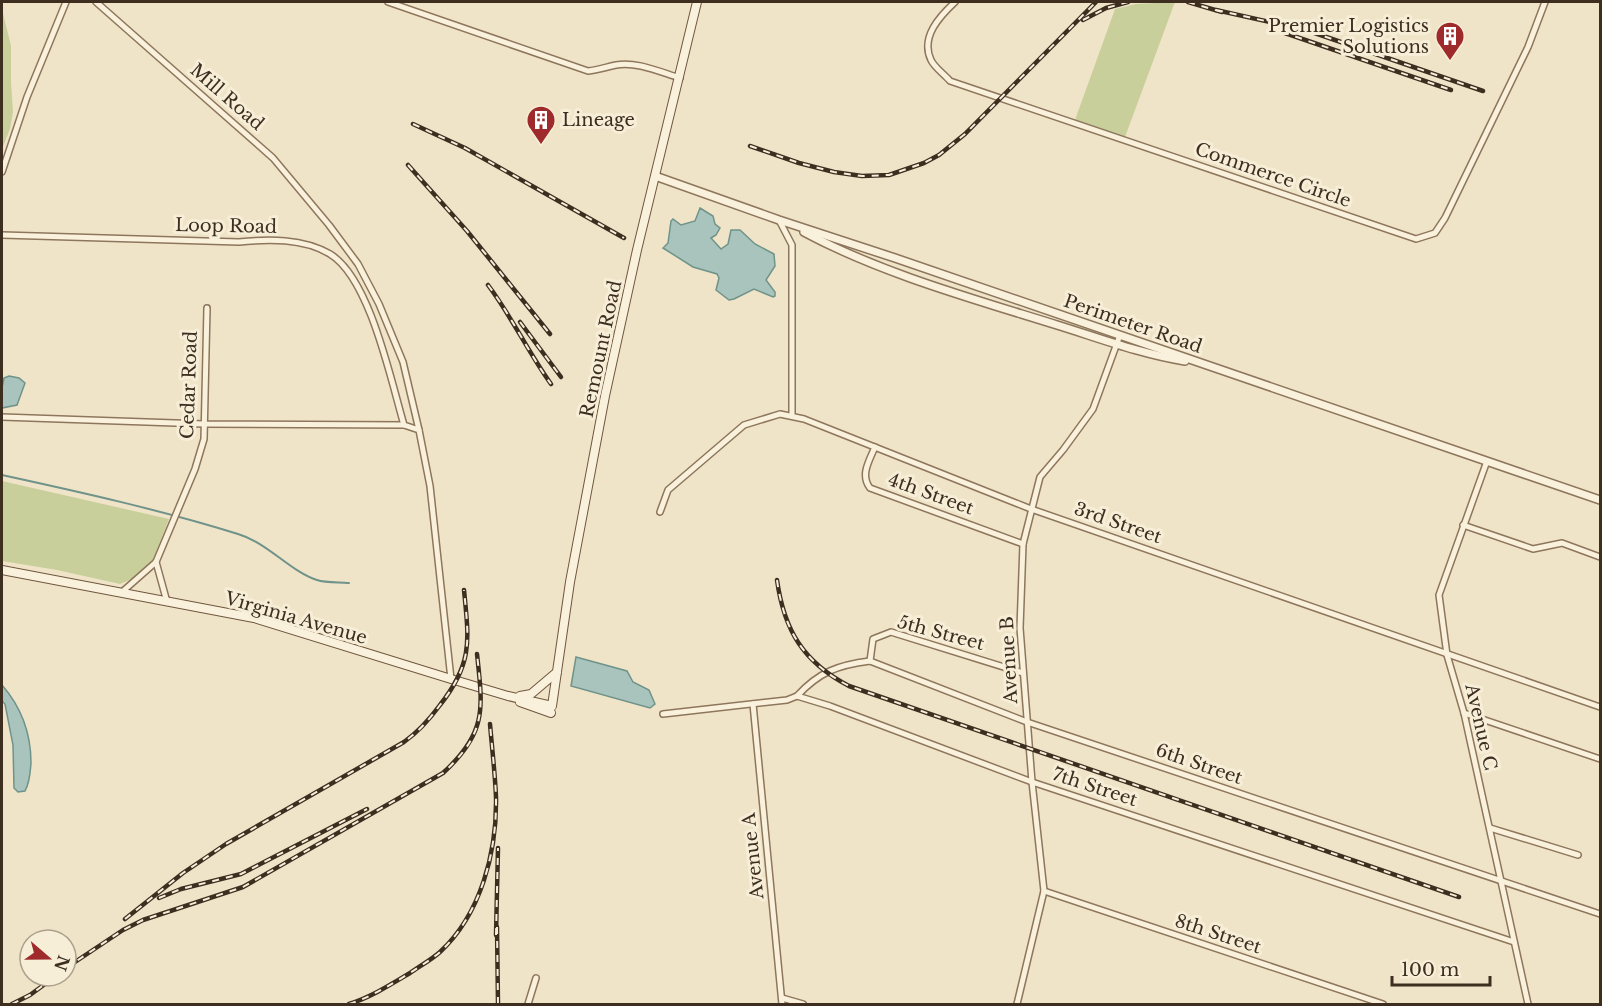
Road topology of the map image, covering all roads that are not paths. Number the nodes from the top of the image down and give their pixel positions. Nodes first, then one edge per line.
1 (66, 2) edge
2 (96, 2) edge
3 (388, 2) edge
4 (697, 2) edge
5 (955, 2) edge
6 (1545, 2) edge
7 (680, 78) junction
8 (2, 172) edge
9 (656, 176) junction
10 (778, 220) junction
11 (788, 224) junction
12 (2, 235) edge
13 (933, 271) junction
14 (930, 283) junction
15 (207, 308) dead end
16 (1120, 335) junction
17 (1117, 344) junction
18 (1202, 363) junction
19 (792, 416) junction
20 (2, 417) edge
21 (204, 424) junction
22 (404, 425) junction
23 (419, 430) junction
24 (875, 447) junction
25 (1487, 461) junction
26 (1600, 500) edge
27 (1031, 509) junction
28 (660, 512) dead end
29 (1463, 525) junction
30 (1023, 544) junction
31 (1600, 557) edge
32 (156, 562) junction
33 (2, 570) edge
34 (123, 592) junction
35 (168, 602) junction
36 (1447, 655) junction
37 (870, 661) junction
38 (558, 671) junction
39 (1023, 673) junction
40 (451, 680) junction
41 (512, 696) junction
42 (797, 696) junction
43 (753, 704) junction
44 (1600, 707) edge
45 (551, 709) joint
46 (1464, 713) junction
47 (663, 714) dead end
48 (1027, 722) junction
49 (1600, 759) edge
50 (1032, 782) junction
51 (1490, 828) junction
52 (1578, 855) dead end
53 (1502, 881) junction
54 (1044, 891) junction
55 (1600, 914) edge
56 (1514, 942) junction
57 (536, 978) dead end
58 (782, 1001) edge
59 (528, 1005) edge
60 (803, 1005) edge
61 (1017, 1005) edge
62 (1383, 1005) edge
63 (1528, 1005) edge

1 - 8 street
2 - 23 street, Mill Road
3 - 7 street
4 - 7 main road, Remount Road
5 - 6 street, Commerce Circle
7 - 9 main road, Remount Road
9 - 10 street, Perimeter Road
9 - 38 main road, Remount Road
10 - 11 street, Perimeter Road
10 - 19 street
11 - 13 street, Perimeter Road
11 - 14 street
12 - 22 street, Loop Road
13 - 14 street
13 - 16 street, Perimeter Road
14 - 17 street
15 - 21 street, Cedar Road
16 - 17 street, Avenue B
16 - 18 street, Perimeter Road
17 - 18 street
17 - 27 street, Avenue B
18 - 25 street, Perimeter Road
19 - 24 street, 3rd Street
19 - 28 street, 3rd Street
20 - 21 street
21 - 22 street
21 - 32 street, Cedar Road
22 - 23 street
23 - 40 street
24 - 27 street, 3rd Street
24 - 30 street, 4th Street
25 - 26 street, Perimeter Road
25 - 29 street, Avenue C
27 - 30 street, Avenue B
27 - 36 street, 3rd Street
29 - 31 street
29 - 36 street, Avenue C
30 - 39 street, Avenue B
32 - 34 street, Cedar Road
32 - 35 street
33 - 34 main road, Virginia Avenue
34 - 35 main road, Virginia Avenue
35 - 40 main road, Virginia Avenue
36 - 44 street, 3rd Street
36 - 46 street, Avenue C
37 - 39 street, 5th Street
37 - 42 street
37 - 48 street, 6th Street
38 - 41 main road
38 - 45 main road, Remount Road
39 - 48 street, Avenue B
40 - 41 main road, Virginia Avenue
41 - 45 main road, Virginia Avenue
42 - 43 street, 7th Street
42 - 50 street, 7th Street
43 - 47 street, 7th Street
43 - 58 street, Avenue A
46 - 49 street
46 - 51 street, Avenue C
48 - 50 street, Avenue B
48 - 53 street, 6th Street
50 - 54 street, Avenue B
50 - 56 street, 7th Street
51 - 52 street
51 - 53 street, Avenue C
53 - 55 street, 6th Street
53 - 56 street, Avenue C
54 - 61 street, Avenue B
54 - 62 street, 8th Street
56 - 63 street, Avenue C
57 - 59 street
58 - 60 street

